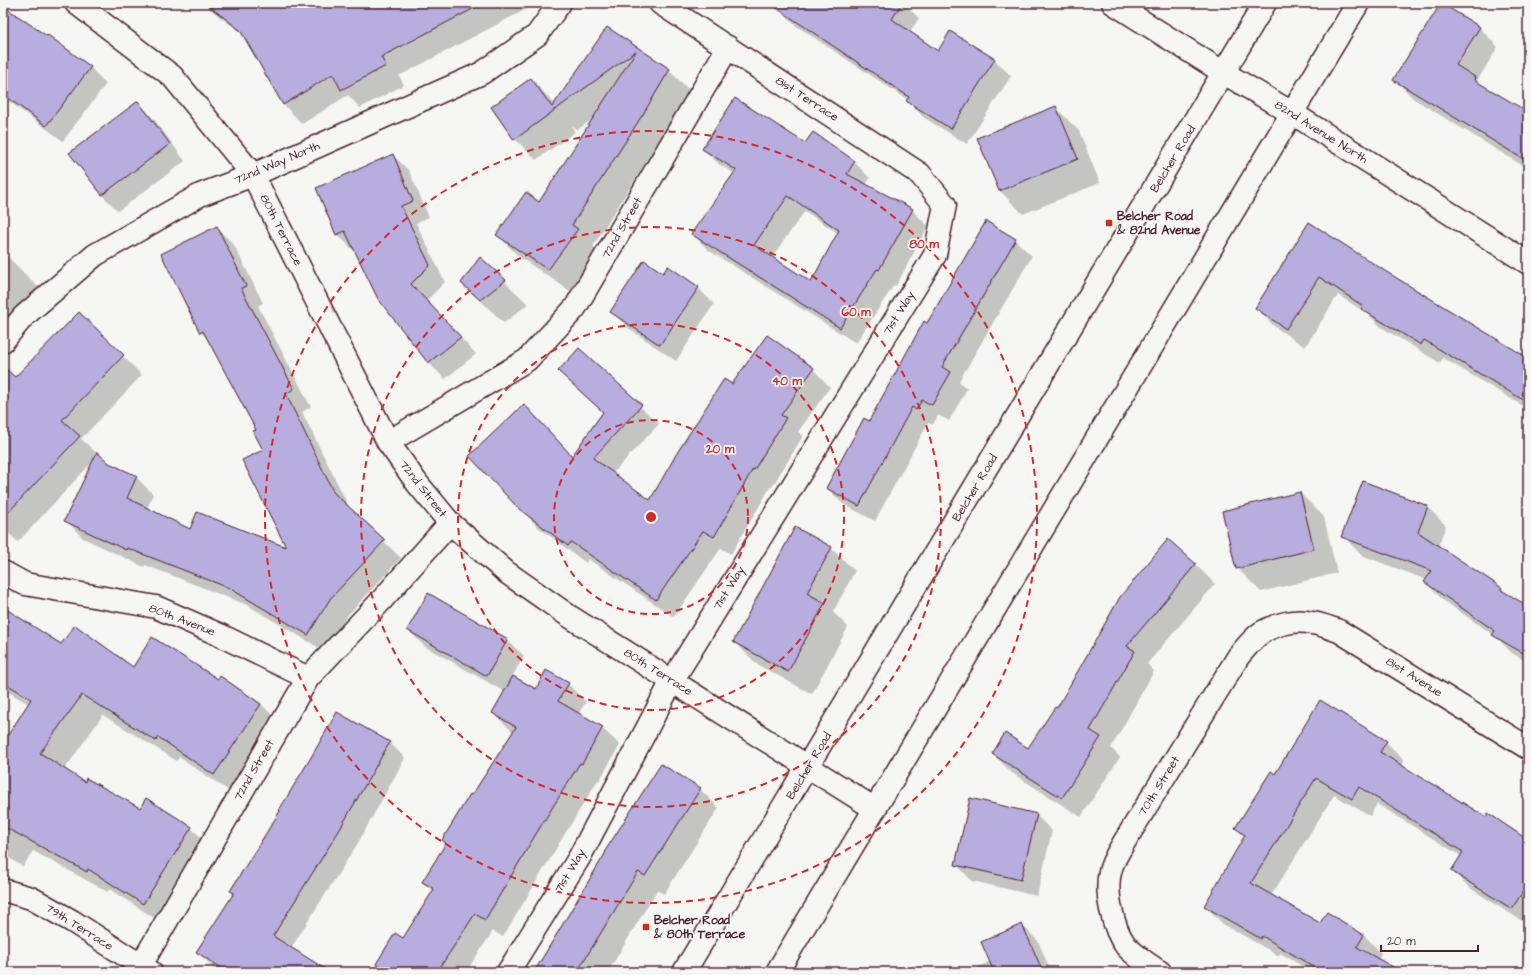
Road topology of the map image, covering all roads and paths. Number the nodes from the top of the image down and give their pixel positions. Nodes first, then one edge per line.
1 (76, 3) edge
2 (560, 3) edge
3 (660, 3) edge
4 (1113, 3) edge
5 (1265, 3) edge
6 (1358, 3) edge
7 (728, 47) junction
8 (1224, 73) junction
9 (1292, 113) junction
10 (253, 175) junction
11 (945, 205) joint
12 (1528, 263) edge
13 (3, 341) edge
14 (388, 442) junction
15 (450, 523) junction
16 (3, 572) edge
17 (1294, 622) joint
18 (308, 678) junction
19 (672, 680) junction
20 (1528, 748) edge
21 (808, 767) junction
22 (875, 809) junction
23 (3, 890) edge
24 (143, 970) edge
25 (508, 972) edge
26 (684, 972) edge
27 (777, 972) edge
28 (1160, 972) edge

1 - 10 street, 80th Terrace
2 - 10 street, 72nd Way North
3 - 7 street, 81st Terrace
4 - 8 street, 82nd Avenue North
5 - 8 street, Belcher Road
6 - 9 street
7 - 11 street, 81st Terrace
7 - 14 street, 72nd Street
8 - 9 street, 82nd Avenue North
8 - 21 street, Belcher Road
9 - 12 street, 82nd Avenue North
9 - 22 street
10 - 13 street, 72nd Way North
10 - 14 street, 80th Terrace
11 - 19 street, 71st Way
14 - 15 street, 72nd Street
15 - 18 street, 72nd Street
15 - 19 street, 80th Terrace
16 - 18 street, 80th Avenue
17 - 20 street, 81st Avenue
17 - 28 street, 70th Street
18 - 24 street, 72nd Street
19 - 21 street, 80th Terrace
19 - 25 street, 71st Way
21 - 22 street, 80th Terrace
21 - 26 street, Belcher Road
22 - 27 street
23 - 24 street, 79th Terrace

